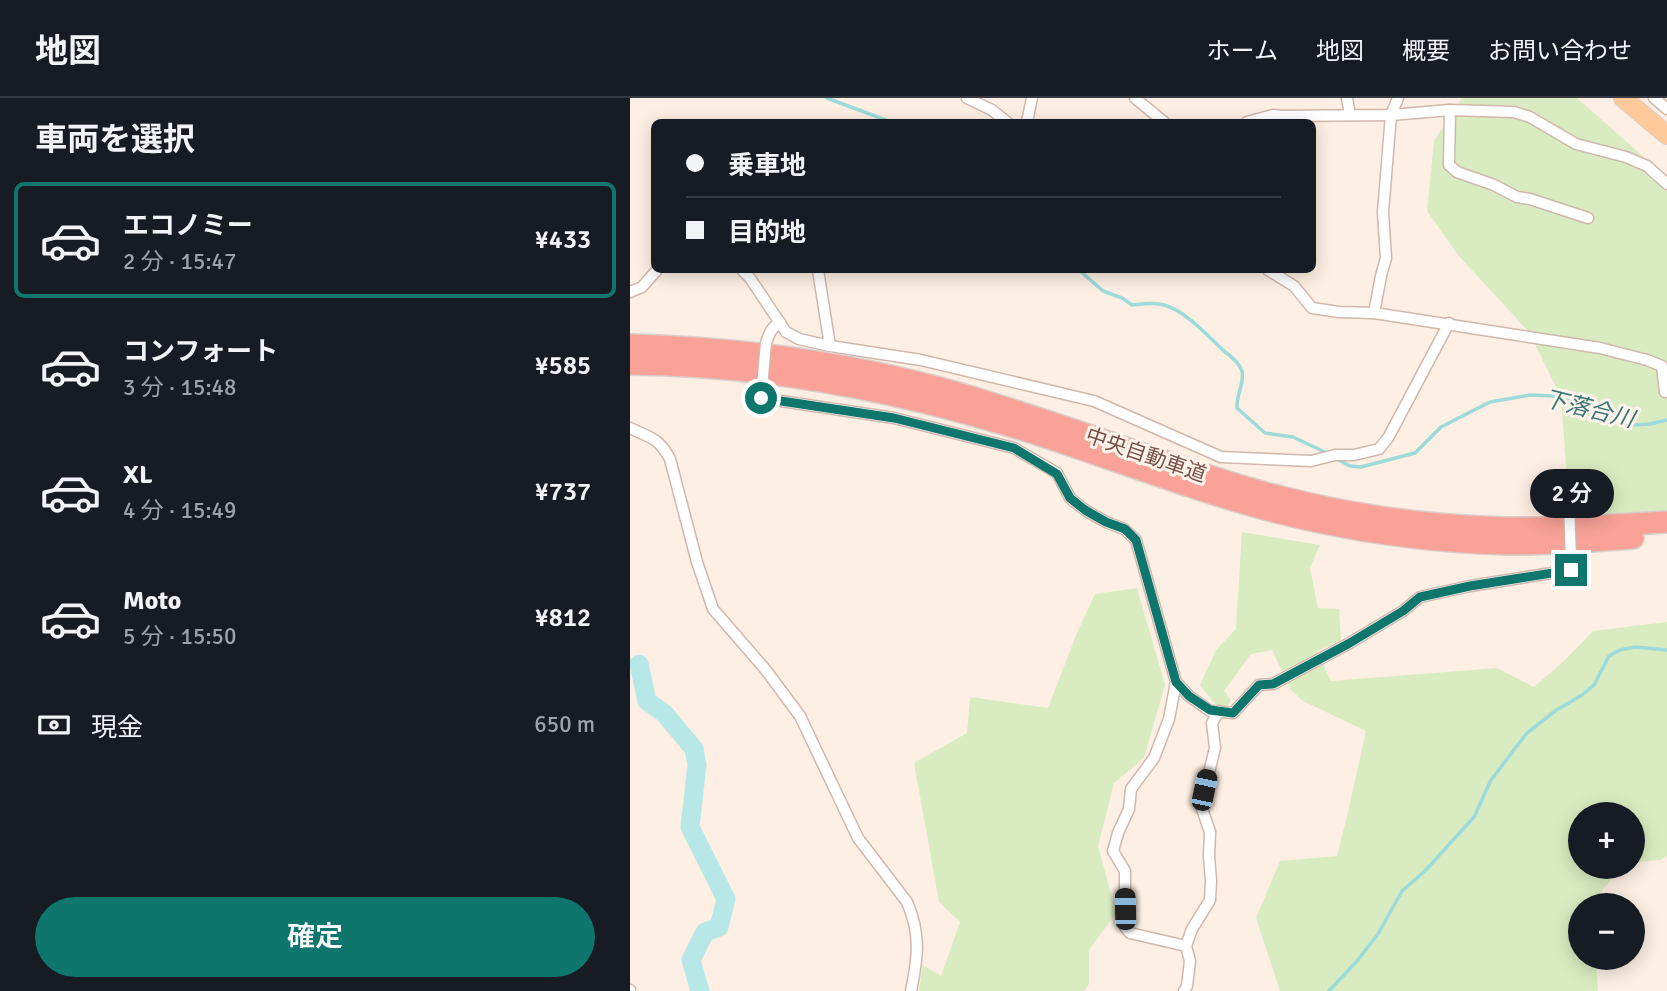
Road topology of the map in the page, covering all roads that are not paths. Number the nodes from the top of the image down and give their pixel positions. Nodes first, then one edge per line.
1 (967, 98) edge
2 (1032, 98) edge
3 (1135, 98) edge
4 (1347, 98) edge
5 (1398, 98) edge
6 (1623, 98) edge
7 (1654, 98) edge
8 (1667, 109) edge
9 (1450, 110) junction
10 (1350, 115) junction
11 (1391, 115) junction
12 (1003, 119) edge
13 (1028, 119) edge
14 (1160, 119) edge
15 (1258, 119) edge
16 (1280, 119) edge
17 (1667, 135) edge
18 (1667, 184) edge
19 (1588, 218) dead end
20 (654, 273) edge
21 (745, 273) edge
22 (818, 273) edge
23 (1273, 273) edge
24 (630, 292) edge
25 (1374, 313) junction
26 (780, 322) junction
27 (1449, 323) junction
28 (630, 345) edge
29 (830, 346) junction
30 (630, 363) edge
31 (1665, 392) edge
32 (630, 428) edge
33 (1569, 503) dead end
34 (1667, 522) edge
35 (1667, 536) edge
36 (1176, 682) junction
37 (1219, 711) junction
38 (1186, 946) junction
39 (911, 991) edge
40 (1184, 991) edge

1 - 12 street
2 - 13 street
3 - 14 street
4 - 10 street
5 - 11 street
6 - 17 main road
7 - 8 street
9 - 11 street
9 - 18 street
9 - 19 street
10 - 11 street
10 - 16 street
11 - 25 street
15 - 16 street
20 - 24 street
21 - 26 street
22 - 29 street
23 - 25 street
25 - 27 street
26 - 29 street
26 - 36 street, bridge
27 - 29 street
27 - 31 street
28 - 34 highway, 中央自動車道
30 - 35 highway, 中央自動車道
32 - 39 street
33 - 37 street, bridge
36 - 37 street
36 - 38 street
37 - 38 street
38 - 40 street

